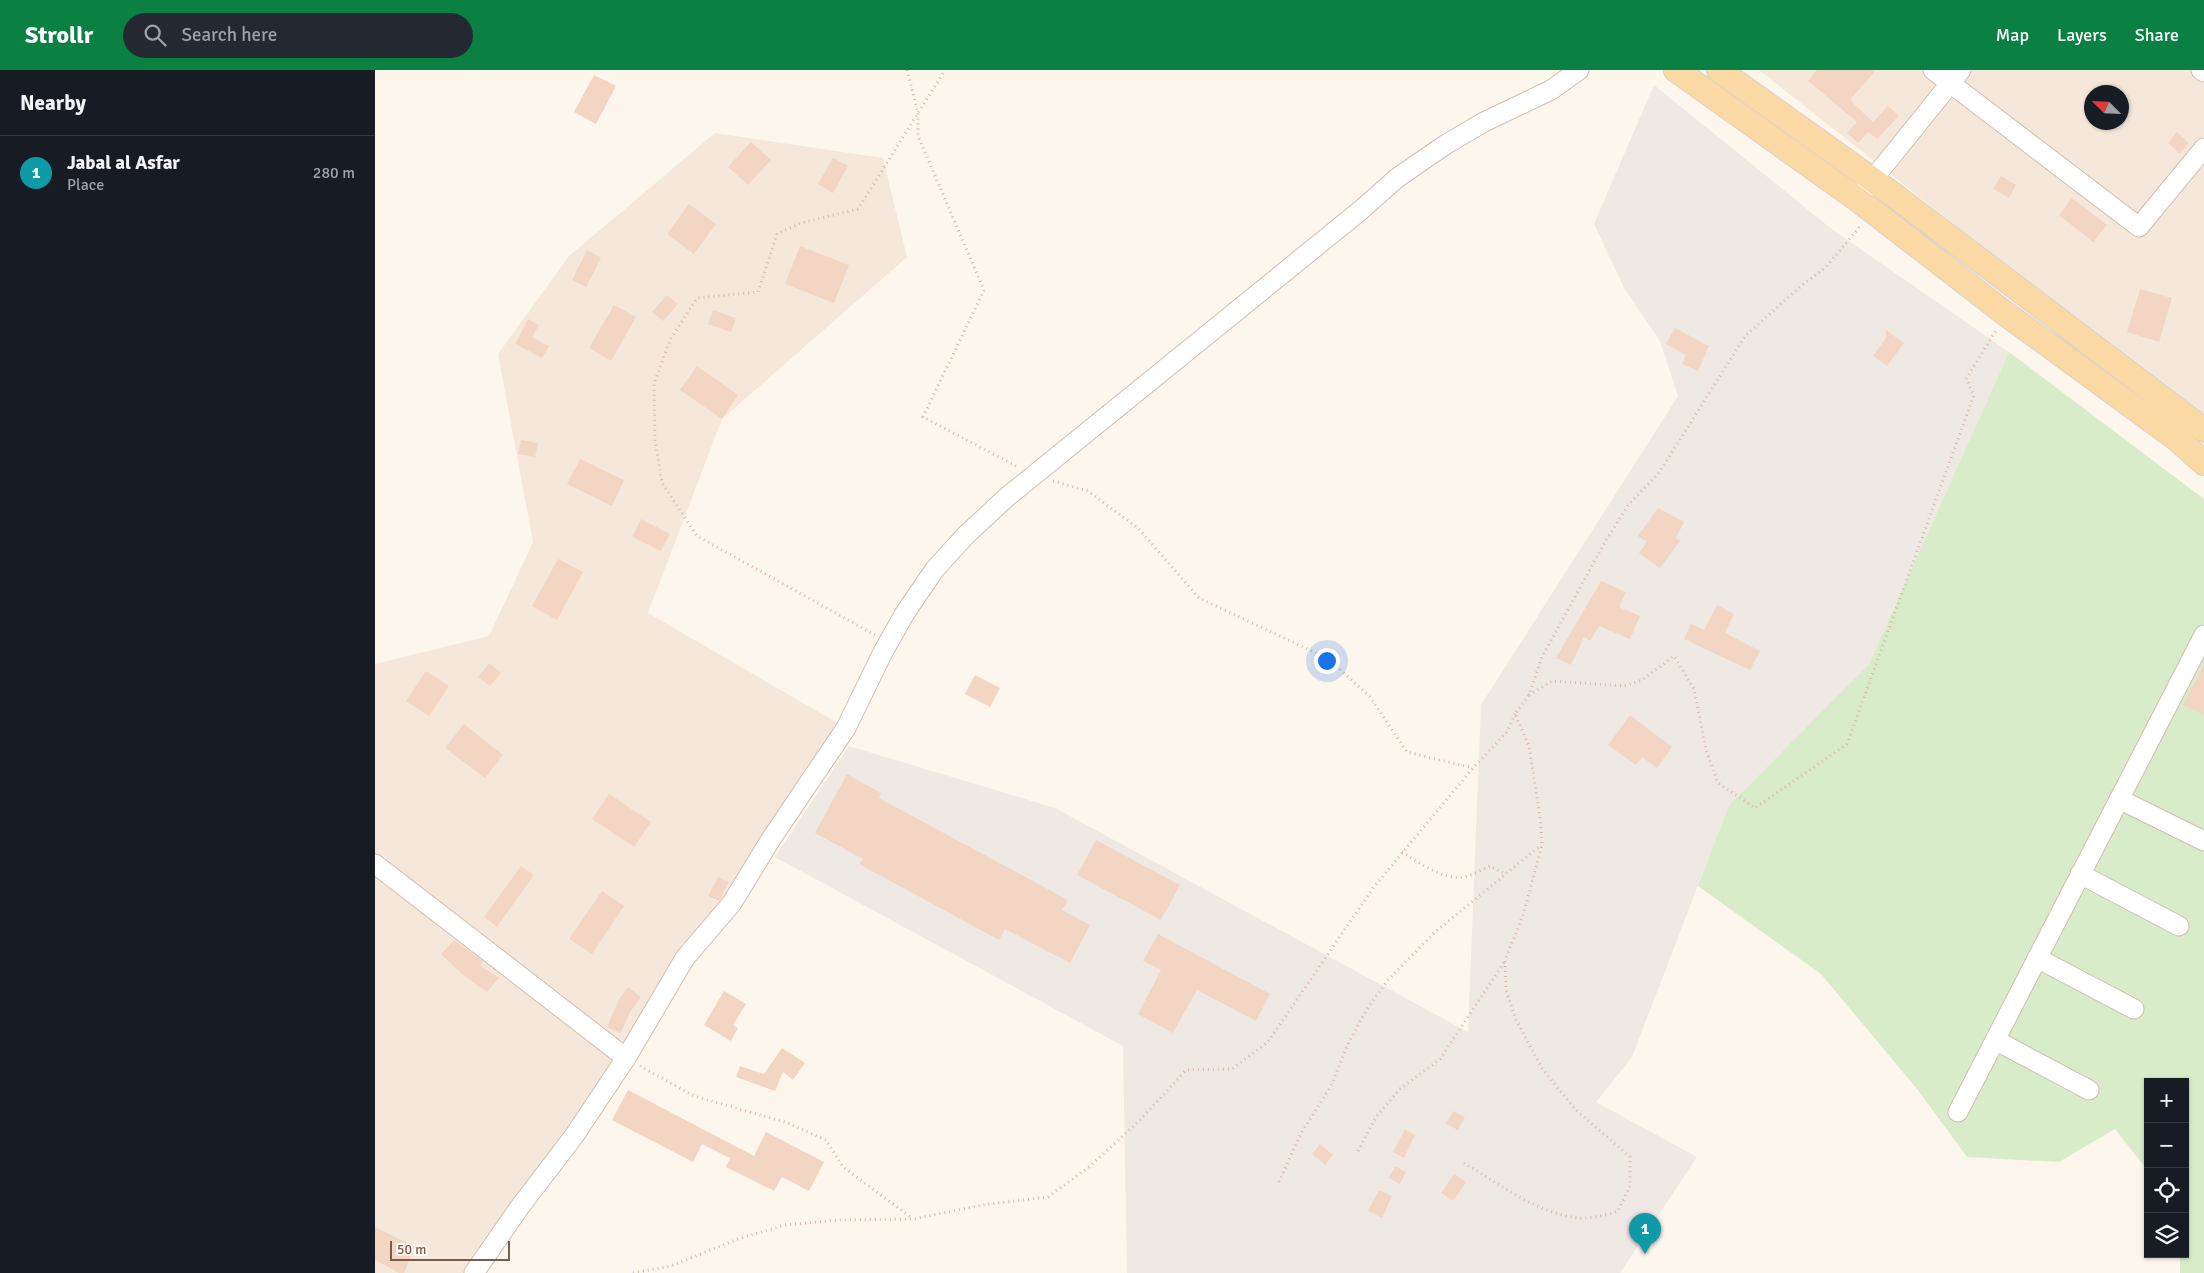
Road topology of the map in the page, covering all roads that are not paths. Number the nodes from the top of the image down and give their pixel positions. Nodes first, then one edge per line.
1 (1579, 70) edge
2 (1676, 70) edge
3 (1719, 70) edge
4 (1933, 70) edge
5 (2201, 70) edge
6 (2204, 72) edge
7 (1956, 77) edge
8 (2204, 148) edge
9 (1872, 180) junction
10 (1864, 205) junction
11 (2201, 421) edge
12 (2177, 439) junction
13 (2204, 463) edge
14 (2204, 635) edge
15 (2119, 799) junction
16 (2204, 841) edge
17 (375, 864) edge
18 (2081, 874) junction
19 (2179, 926) dead end
20 (2037, 958) junction
21 (2134, 1009) dead end
22 (1995, 1040) junction
23 (626, 1058) junction
24 (2089, 1090) dead end
25 (1958, 1112) dead end
26 (474, 1273) edge

1 - 23 street
2 - 10 main road
3 - 9 main road
4 - 7 street
5 - 6 street
7 - 8 street
7 - 9 street
9 - 10 street
9 - 11 main road
10 - 12 main road
11 - 12 street
12 - 13 main road
14 - 15 street
15 - 16 street
15 - 18 street
17 - 23 street
18 - 19 street
18 - 20 street
20 - 21 street
20 - 22 street
22 - 24 street
22 - 25 street
23 - 26 street

